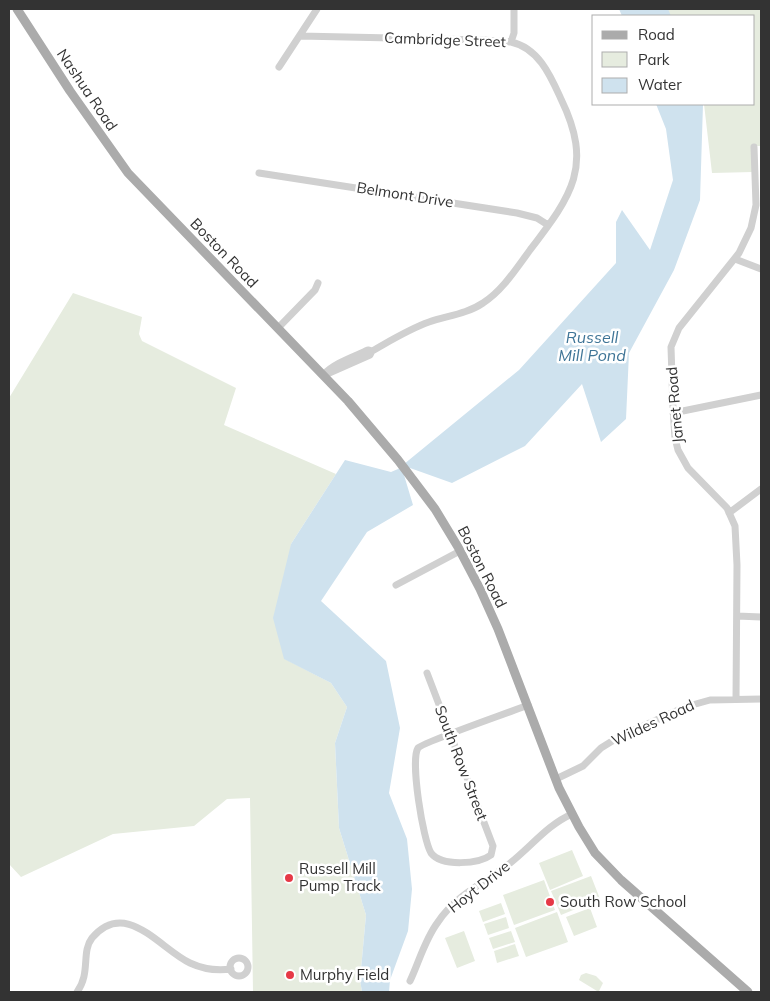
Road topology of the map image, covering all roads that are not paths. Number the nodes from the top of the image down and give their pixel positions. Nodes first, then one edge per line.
1 (17, 9) edge
2 (317, 9) edge
3 (514, 9) edge
4 (300, 36) junction
5 (511, 42) junction
6 (280, 67) dead end
7 (754, 147) dead end
8 (259, 173) dead end
9 (138, 184) joint
10 (759, 185) edge
11 (548, 225) junction
12 (735, 258) junction
13 (761, 269) edge
14 (318, 283) dead end
15 (278, 328) junction
16 (323, 375) junction
17 (761, 395) edge
18 (673, 413) junction
19 (761, 489) edge
20 (729, 513) junction
21 (460, 551) junction
22 (396, 585) dead end
23 (736, 616) junction
24 (761, 616) edge
25 (427, 673) dead end
26 (736, 699) junction
27 (761, 699) edge
28 (528, 705) junction
29 (450, 735) junction
30 (556, 779) junction
31 (572, 814) junction
32 (231, 969) dead end
33 (410, 981) dead end
34 (77, 992) edge
35 (748, 992) edge

1 - 9 main road, Nashua Road
2 - 4 street
3 - 5 street
4 - 5 street, Cambridge Street
4 - 6 street
5 - 11 street, Cambridge Street
7 - 10 street, Janet Road
8 - 11 street, Belmont Drive
9 - 15 main road, Boston Road
10 - 12 street, Janet Road
11 - 16 street, Cambridge Street
12 - 13 street
12 - 18 street, Janet Road
14 - 15 street
15 - 16 main road, Boston Road
16 - 21 main road, Boston Road
17 - 18 street
18 - 20 street, Janet Road
19 - 20 street
20 - 23 street, Janet Road
21 - 22 street
21 - 28 main road, Boston Road
23 - 24 street
23 - 26 street, Janet Road
25 - 29 street, South Row Street
26 - 27 street, Wildes Road
26 - 30 street, Wildes Road
28 - 29 street
28 - 30 main road, Boston Road
29 - 29 street, South Row Street
30 - 31 main road, Boston Road
31 - 33 street, Hoyt Drive
31 - 35 main road, Boston Road
32 - 34 street

